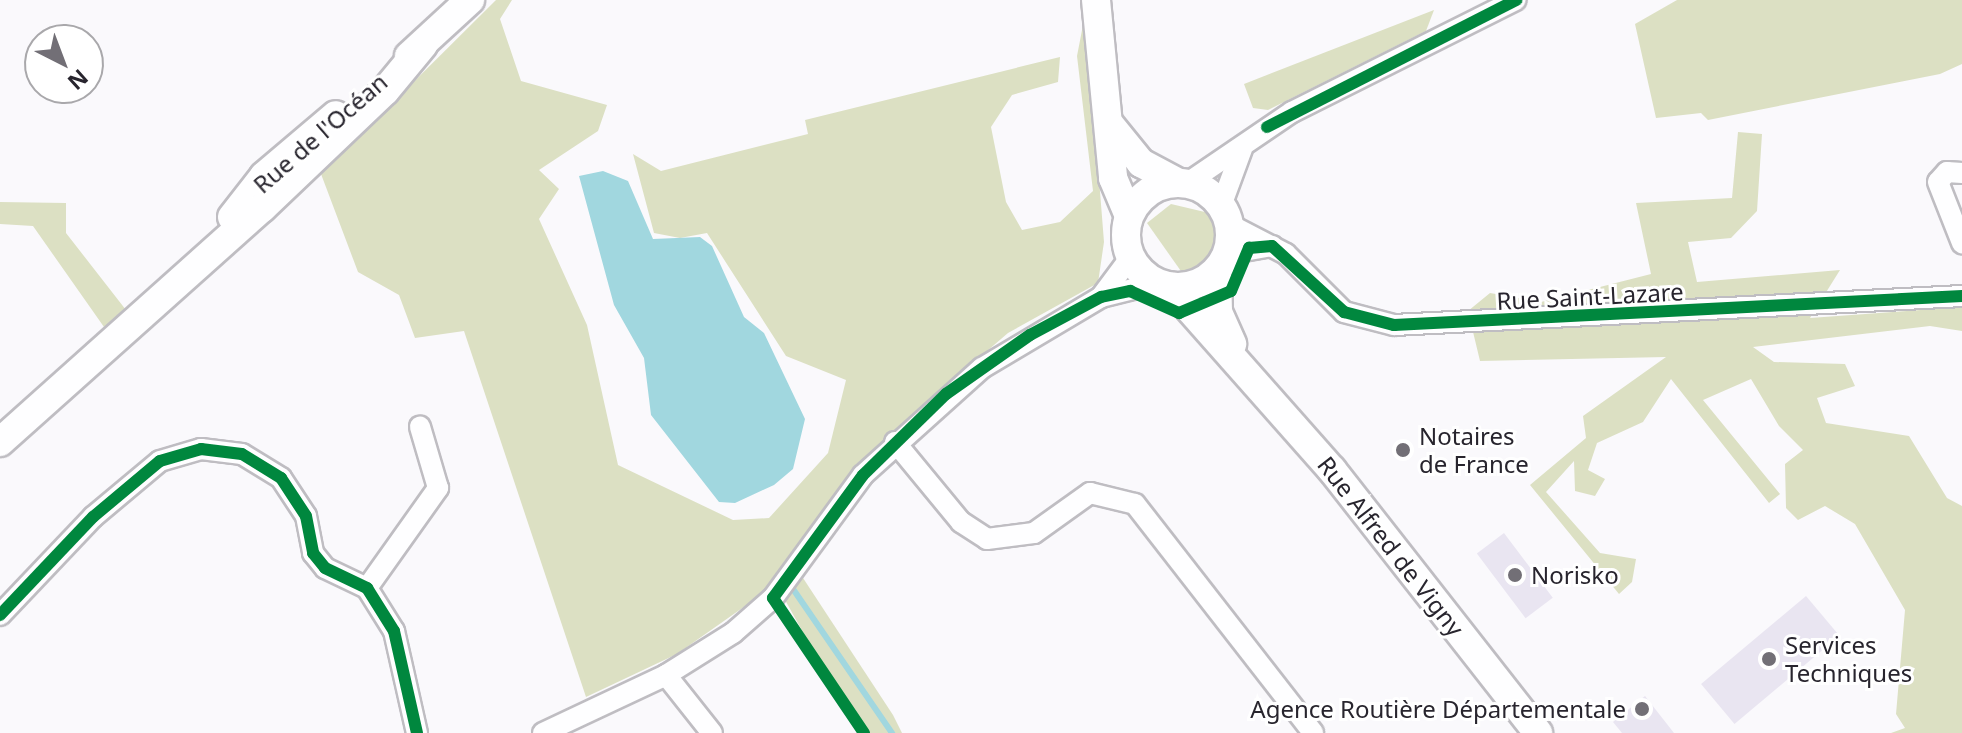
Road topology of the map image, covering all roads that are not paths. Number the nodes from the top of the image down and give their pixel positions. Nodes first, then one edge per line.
1 (470, 0) edge
2 (1096, 0) edge
3 (1516, 0) edge
4 (1111, 126) junction
5 (1248, 139) junction
6 (1962, 173) edge
7 (1182, 183) junction
8 (1226, 215) junction
9 (1129, 216) junction
10 (1962, 243) edge
11 (1272, 246) junction
12 (1130, 258) junction
13 (1222, 262) junction
14 (1164, 286) junction
15 (1962, 296) edge
16 (1101, 297) junction
17 (1241, 361) junction
18 (420, 427) dead end
19 (0, 442) edge
20 (895, 442) junction
21 (367, 588) junction
22 (0, 615) edge
23 (666, 675) junction
24 (417, 733) edge
25 (543, 733) edge
26 (712, 733) edge
27 (1313, 733) edge
28 (1538, 733) edge

1 - 19 main road, Rue de l'Océan
2 - 4 main road
3 - 5 street
4 - 7 main road
4 - 9 main road
5 - 7 street
5 - 8 street
6 - 10 street
7 - 8 main road
7 - 9 main road
8 - 11 street, Rue Saint-Lazare
8 - 13 main road
9 - 12 main road
11 - 13 street
11 - 15 street, Rue Saint-Lazare
12 - 14 main road
12 - 16 street
13 - 14 main road
13 - 17 main road, Rue Alfred de Vigny
14 - 16 street
14 - 17 main road, Rue Alfred de Vigny
16 - 20 street
17 - 28 main road, Rue Alfred de Vigny
18 - 21 street
20 - 23 street
20 - 27 street
21 - 22 street
21 - 24 street
23 - 25 street
23 - 26 street

